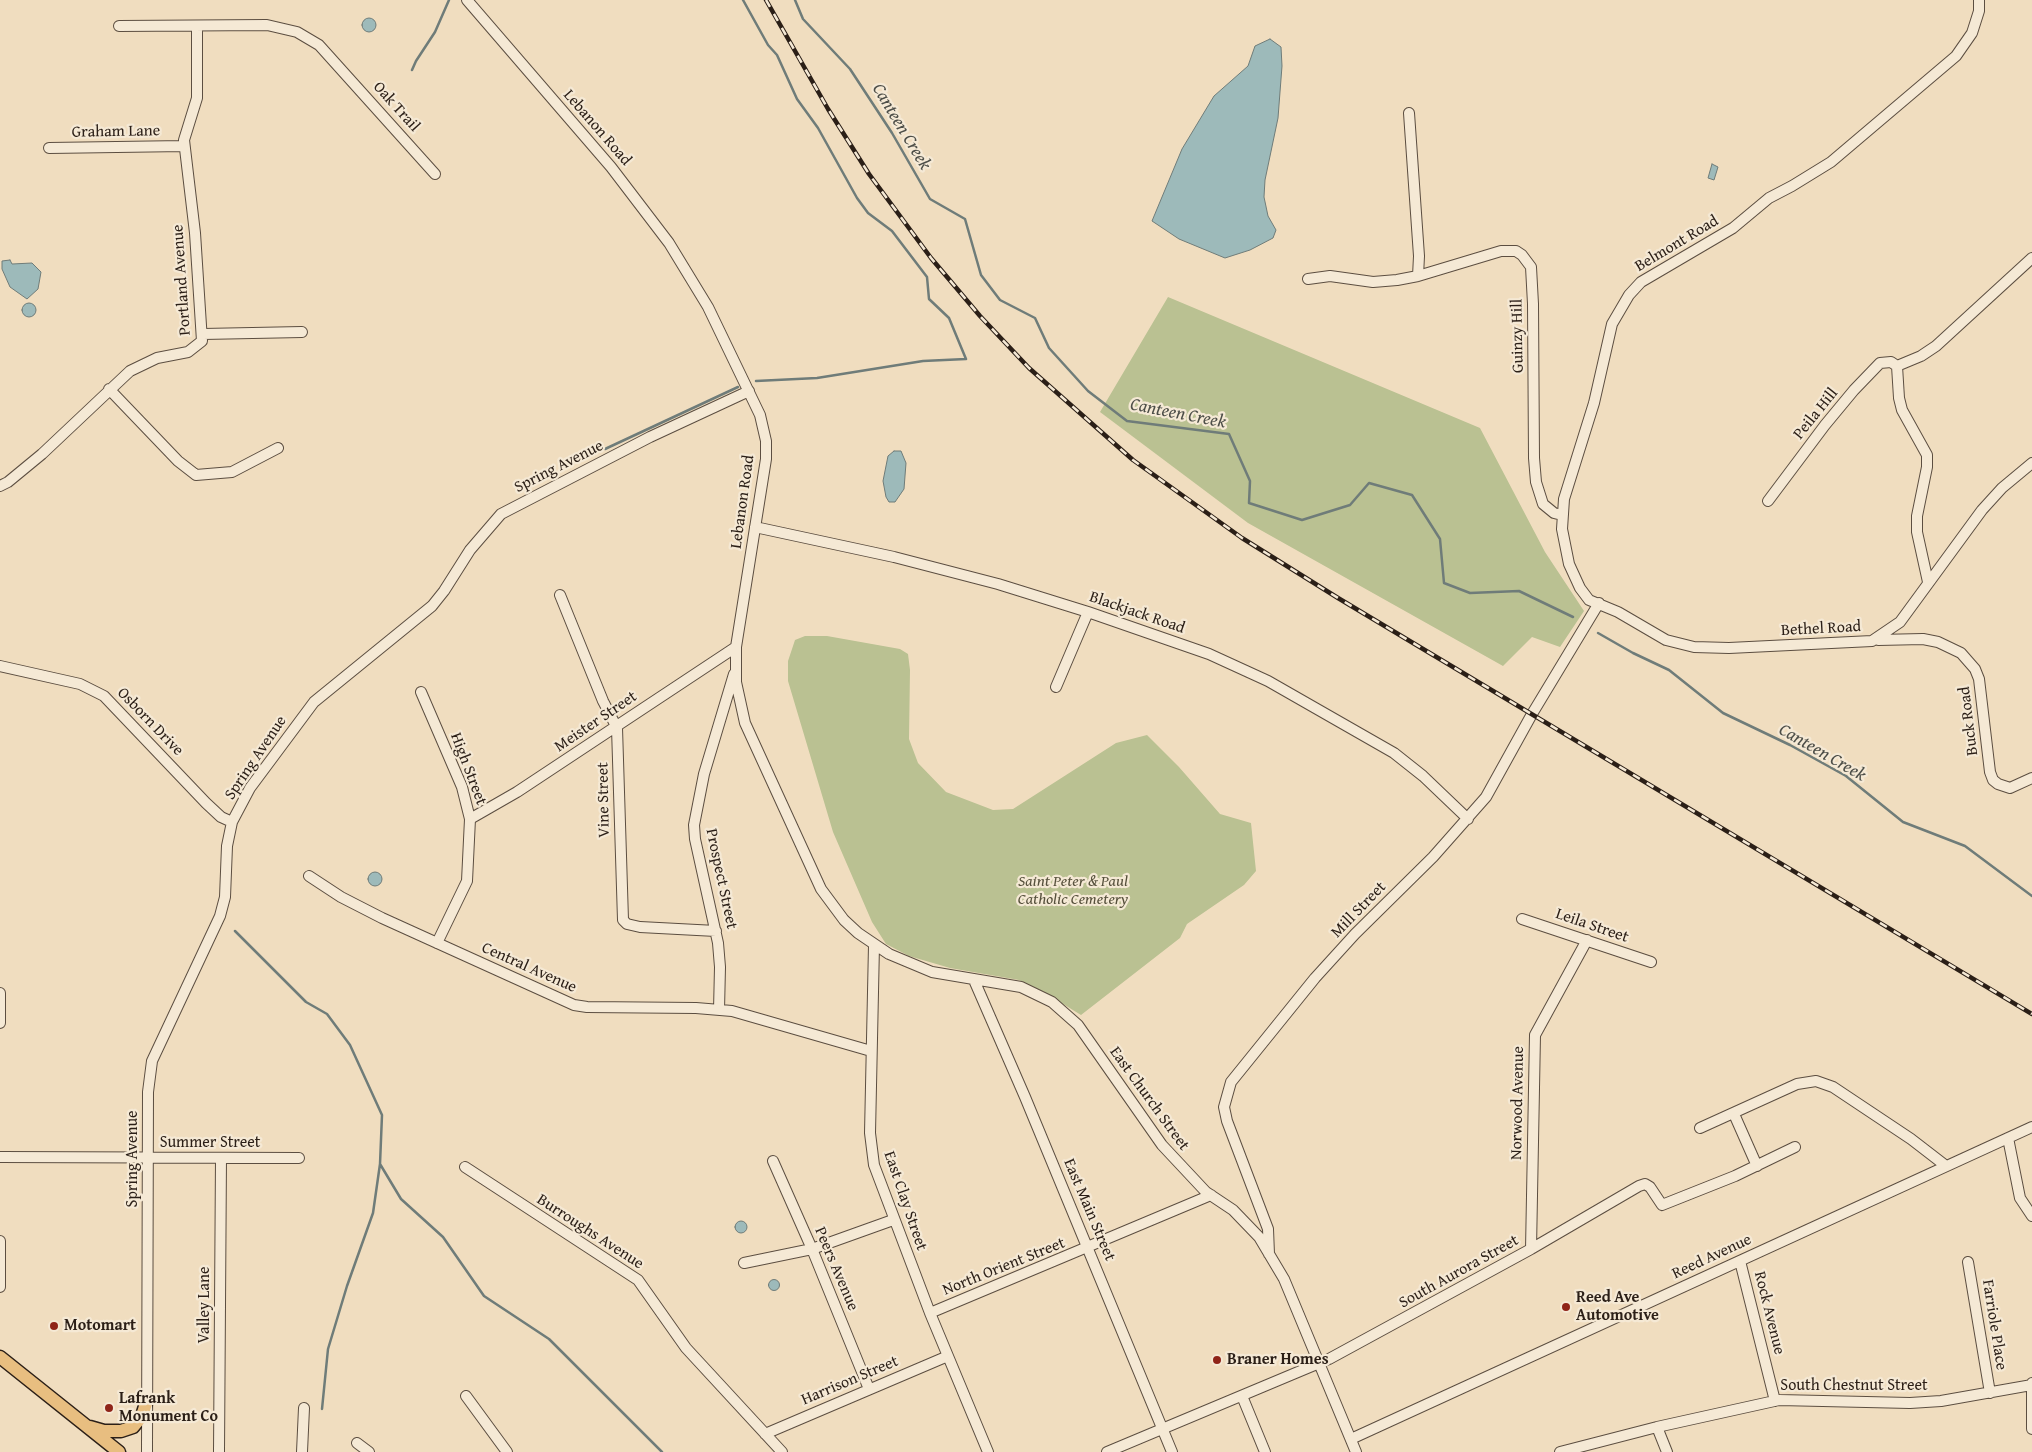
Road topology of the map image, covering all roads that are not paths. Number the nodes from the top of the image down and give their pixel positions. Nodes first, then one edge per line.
1 (467, 0) edge
2 (1979, 0) edge
3 (119, 26) dead end
4 (197, 26) junction
5 (1409, 113) dead end
6 (184, 146) junction
7 (49, 148) dead end
8 (435, 174) dead end
9 (2032, 258) edge
10 (1418, 276) junction
11 (1308, 279) dead end
12 (302, 332) dead end
13 (202, 334) junction
14 (1898, 366) junction
15 (109, 389) junction
16 (749, 391) junction
17 (278, 448) dead end
18 (2032, 463) edge
19 (0, 486) edge
20 (1768, 501) dead end
21 (1562, 515) junction
22 (755, 527) junction
23 (1928, 582) junction
24 (560, 595) dead end
25 (1599, 603) junction
26 (1088, 612) junction
27 (1872, 641) junction
28 (736, 647) junction
29 (0, 666) edge
30 (735, 669) junction
31 (1056, 688) dead end
32 (421, 692) dead end
33 (616, 726) junction
34 (2032, 778) edge
35 (470, 819) junction
36 (1468, 819) junction
37 (232, 822) junction
38 (309, 876) dead end
39 (1522, 919) dead end
40 (716, 931) junction
41 (1587, 940) junction
42 (437, 944) junction
43 (874, 945) junction
44 (1651, 962) dead end
45 (974, 980) junction
46 (0, 993) edge
47 (719, 1010) junction
48 (0, 1024) edge
49 (871, 1050) junction
50 (1734, 1114) junction
51 (2032, 1127) edge
52 (1700, 1128) dead end
53 (2008, 1138) junction
54 (1795, 1147) dead end
55 (0, 1157) edge
56 (147, 1158) junction
57 (221, 1158) junction
58 (299, 1158) dead end
59 (773, 1161) dead end
60 (465, 1166) dead end
61 (1757, 1166) junction
62 (1946, 1166) junction
63 (1211, 1195) junction
64 (2032, 1216) edge
65 (893, 1220) junction
66 (0, 1241) edge
67 (1088, 1248) junction
68 (1532, 1249) junction
69 (812, 1250) junction
70 (1269, 1254) junction
71 (1740, 1261) junction
72 (1968, 1262) dead end
73 (744, 1263) dead end
74 (0, 1287) edge
75 (930, 1313) junction
76 (948, 1356) junction
77 (0, 1357) edge
78 (1320, 1363) junction
79 (2032, 1385) edge
80 (869, 1389) junction
81 (1990, 1392) junction
82 (466, 1396) dead end
83 (1242, 1396) junction
84 (147, 1400) junction
85 (1775, 1401) junction
86 (304, 1408) dead end
87 (1657, 1426) junction
88 (88, 1427) junction
89 (1162, 1429) junction
90 (2032, 1429) edge
91 (765, 1434) junction
92 (1350, 1439) junction
93 (357, 1443) dead end
94 (119, 1452) edge
95 (147, 1452) edge
96 (219, 1452) edge
97 (302, 1452) edge
98 (369, 1452) edge
99 (507, 1452) edge
100 (782, 1452) edge
101 (988, 1452) edge
102 (1108, 1452) edge
103 (1172, 1452) edge
104 (1265, 1452) edge
105 (1356, 1452) edge
106 (1560, 1452) edge
107 (1667, 1452) edge

1 - 16 street, Lebanon Road
2 - 21 street, Belmont Road
3 - 4 street
4 - 6 street, Portland Avenue
4 - 8 street, Oak Trail
5 - 10 street
6 - 7 street, Graham Lane
6 - 13 street, Portland Avenue
9 - 14 street, Peila Hill
10 - 11 street, Guinzy Hill
10 - 21 street, Guinzy Hill
12 - 13 street
13 - 15 street, Portland Avenue
14 - 20 street, Peila Hill
14 - 23 street
15 - 17 street
15 - 19 street, Portland Avenue
16 - 22 street, Lebanon Road
16 - 37 street, Spring Avenue
18 - 23 street, Bethel Road
21 - 25 street, Belmont Road
22 - 26 street, Blackjack Road
22 - 28 street, Lebanon Road
23 - 27 street, Bethel Road
24 - 33 street, Vine Street
25 - 27 street, Bethel Road
25 - 36 street, Mill Street
26 - 31 street
26 - 36 street, Blackjack Road
27 - 34 street, Buck Road
28 - 30 street, Lebanon Road
28 - 33 street, Meister Street
29 - 37 street, Osborn Drive
30 - 40 street, Prospect Street
30 - 43 street, Lebanon Road
32 - 35 street, High Street
33 - 35 street, Meister Street
33 - 40 street, Vine Street
35 - 42 street, High Street
36 - 70 street, Mill Street
37 - 56 street, Spring Avenue
38 - 42 street, Central Avenue
39 - 41 street, Leila Street
40 - 47 street, Prospect Street
41 - 44 street, Leila Street
41 - 68 street, Norwood Avenue
42 - 47 street, Central Avenue
43 - 45 street, East Church Street
43 - 49 street, East Clay Street
45 - 63 street, East Church Street
45 - 67 street, East Main Street
46 - 48 street
47 - 49 street, Central Avenue
49 - 65 street, East Clay Street
50 - 52 street
50 - 61 street
50 - 62 street
51 - 53 street, Reed Avenue
53 - 62 street, Reed Avenue
53 - 64 street
54 - 61 street, South Aurora Street
55 - 56 street, Summer Street
56 - 57 street, Summer Street
56 - 84 street, Spring Avenue
57 - 58 street, Summer Street
57 - 96 street, Valley Lane
59 - 69 street, Peers Avenue
60 - 91 street, Burroughs Avenue
61 - 68 street, South Aurora Street
62 - 71 street, Reed Avenue
63 - 67 street, North Orient Street
63 - 70 street, East Church Street
65 - 69 street
65 - 75 street, East Clay Street
66 - 74 street
67 - 75 street, North Orient Street
67 - 89 street, East Main Street
68 - 78 street, South Aurora Street
69 - 73 street
69 - 80 street, Peers Avenue
70 - 78 street, East Church Street
71 - 85 street, Rock Avenue
71 - 92 street, Reed Avenue
72 - 81 street, Farriole Place
75 - 76 street, East Clay Street
76 - 80 street, Harrison Street
76 - 101 street, East Clay Street
77 - 88 main road
78 - 83 street, South Aurora Street
78 - 92 street, East Church Street
79 - 81 street, South Chestnut Street
79 - 90 street
80 - 91 street, Harrison Street
81 - 85 street, South Chestnut Street
82 - 99 street
83 - 89 street, South Aurora Street
83 - 104 street
84 - 88 main road
84 - 95 street, Spring Avenue
85 - 87 street, South Chestnut Street
86 - 97 street
87 - 106 street, South Chestnut Street
87 - 107 street
88 - 94 main road
89 - 102 street, South Aurora Street
89 - 103 street, East Main Street
91 - 100 street, Burroughs Avenue
92 - 105 street, East Church Street
93 - 98 street

